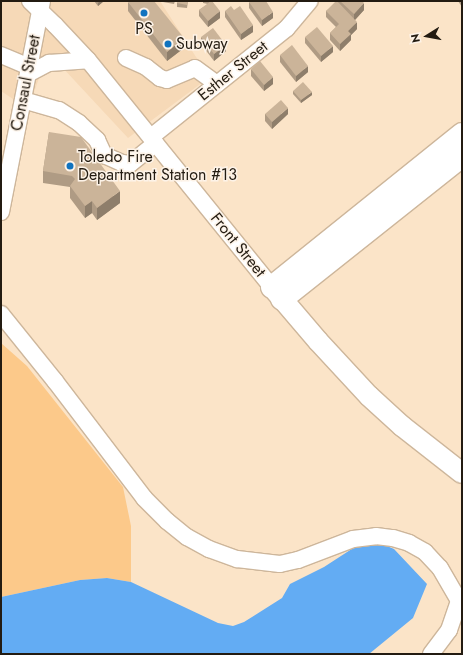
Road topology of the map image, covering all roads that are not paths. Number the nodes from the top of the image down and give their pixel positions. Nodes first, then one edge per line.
1 (310, 1) edge
2 (38, 4) edge
3 (1, 55) edge
4 (126, 58) dead end
5 (88, 60) junction
6 (29, 71) junction
7 (217, 84) junction
8 (22, 100) junction
9 (462, 134) edge
10 (154, 140) junction
11 (462, 156) edge
12 (1, 212) edge
13 (277, 293) junction
14 (1, 314) edge
15 (462, 473) edge
16 (461, 604) edge
17 (431, 654) edge

1 - 7 street, Esther Street
2 - 5 street, Front Street
2 - 6 street, Consaul Street
3 - 6 street
4 - 7 street
5 - 6 street
5 - 10 street, Front Street
6 - 8 street, Consaul Street
7 - 10 street, Esther Street
8 - 10 street, Esther Street
8 - 12 street, Consaul Street
9 - 13 highway
10 - 13 street, Front Street
11 - 13 highway
13 - 15 main road, Front Street
14 - 16 street
16 - 17 street

